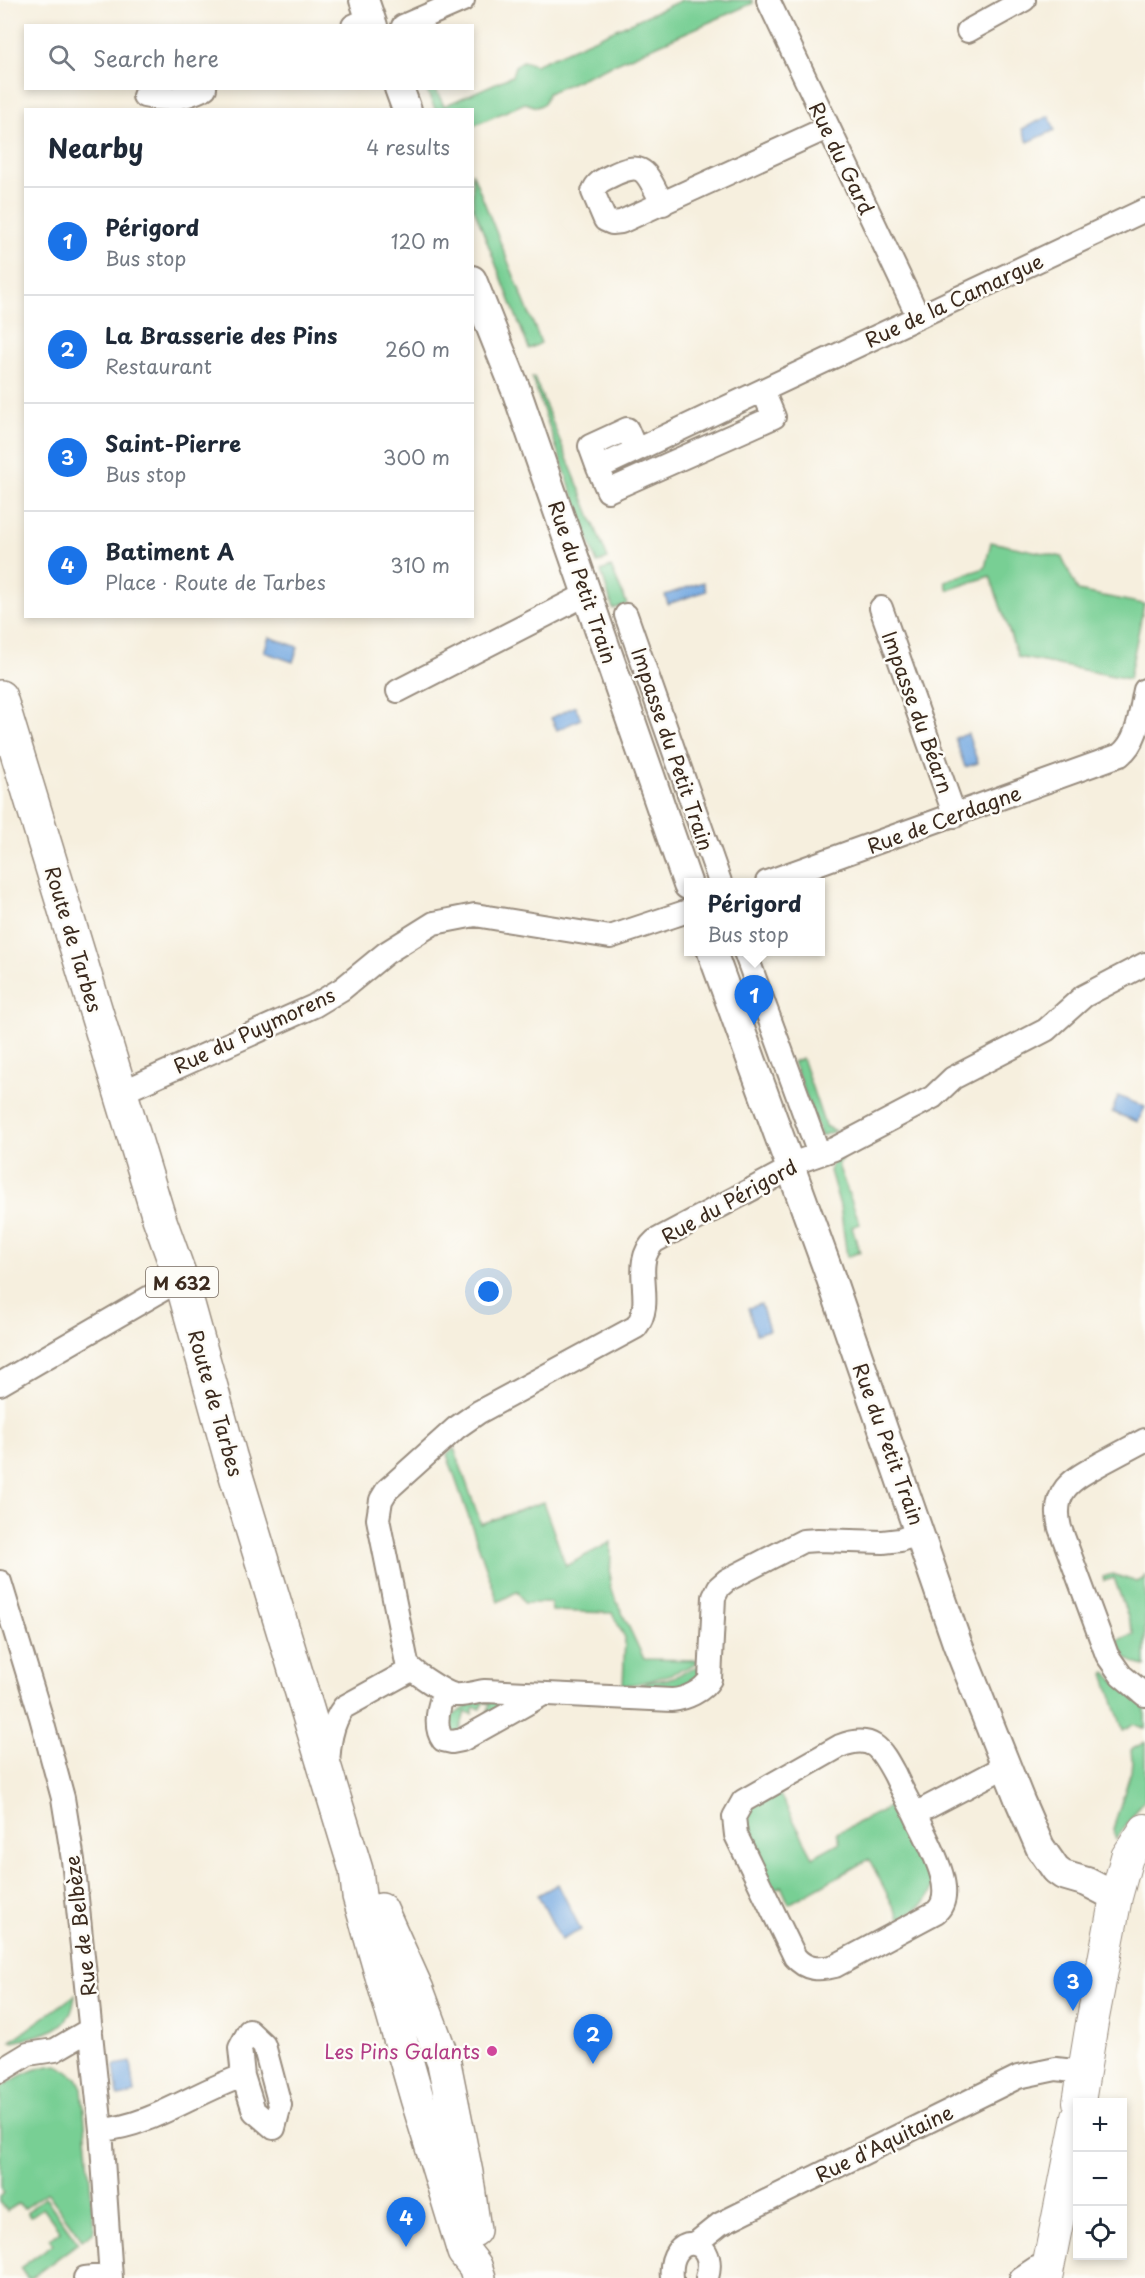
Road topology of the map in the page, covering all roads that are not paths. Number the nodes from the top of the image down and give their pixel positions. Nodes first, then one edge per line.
1 (463, 0) edge
2 (768, 0) edge
3 (1024, 0) edge
4 (408, 24) edge
5 (968, 31) dead end
6 (201, 90) edge
7 (400, 90) edge
8 (144, 96) dead end
9 (406, 108) edge
10 (827, 128) junction
11 (663, 204) dead end
12 (1145, 210) edge
13 (474, 285) edge
14 (918, 316) junction
15 (763, 391) junction
16 (588, 594) junction
17 (881, 608) dead end
18 (626, 615) dead end
19 (1145, 690) edge
20 (398, 691) dead end
21 (0, 697) edge
22 (1145, 747) edge
23 (1120, 754) junction
24 (955, 816) junction
25 (686, 878) edge
26 (719, 878) edge
27 (778, 878) edge
28 (684, 912) edge
29 (714, 956) edge
30 (747, 956) edge
31 (1145, 963) edge
32 (120, 1093) junction
33 (819, 1154) junction
34 (789, 1168) junction
35 (182, 1279) junction
36 (0, 1384) edge
37 (1145, 1440) edge
38 (920, 1533) junction
39 (0, 1582) edge
40 (411, 1670) junction
41 (444, 1692) junction
42 (542, 1695) junction
43 (1145, 1695) edge
44 (1006, 1766) junction
45 (327, 1776) junction
46 (915, 1814) junction
47 (1145, 1830) edge
48 (1145, 1860) edge
49 (356, 1870) junction
50 (1116, 1897) junction
51 (91, 2029) junction
52 (435, 2038) junction
53 (404, 2048) junction
54 (55, 2050) junction
55 (94, 2063) junction
56 (0, 2071) edge
57 (1083, 2072) junction
58 (243, 2076) dead end
59 (449, 2089) junction
60 (417, 2098) junction
61 (1080, 2098) edge
62 (101, 2130) junction
63 (1073, 2134) edge
64 (695, 2244) junction
65 (477, 2272) edge
66 (110, 2276) edge
67 (1039, 2276) edge
68 (85, 2278) edge
69 (672, 2278) edge
70 (707, 2278) edge

1 - 4 street
2 - 10 street, Rue du Gard
3 - 5 street
6 - 8 street
7 - 9 street
10 - 11 street
10 - 14 street, Rue du Gard
12 - 14 street, Rue de la Camargue
13 - 16 street, Rue du Petit Train
14 - 15 street, Rue de la Camargue
15 - 15 street, Rue de la Camargue
16 - 20 street
16 - 25 street, Rue du Petit Train
17 - 24 street, Impasse du Béarn
18 - 26 street, Impasse du Petit Train
19 - 23 street
21 - 32 main road, Route de Tarbes / M 632
22 - 23 street, Rue de Cerdagne
23 - 24 street, Rue de Cerdagne
24 - 27 street, Rue de Cerdagne
28 - 32 street, Rue du Puymorens
29 - 34 street, Rue du Petit Train
30 - 33 street
31 - 33 street, Rue du Périgord
32 - 35 main road, Route de Tarbes / M 632
33 - 34 street, Rue du Périgord
34 - 38 street, Rue du Petit Train
34 - 40 street, Rue du Périgord
35 - 36 street
35 - 45 main road, Route de Tarbes / M 632
37 - 43 street
38 - 42 street
38 - 44 street, Rue du Petit Train
39 - 51 street, Rue de Belbèze
40 - 41 street
40 - 45 street
41 - 42 street
41 - 42 street
44 - 46 street
44 - 50 street, Rue du Petit Train
45 - 49 main road, Route de Tarbes / M 632
46 - 46 street
47 - 50 main road
48 - 50 main road
49 - 52 main road, Route de Tarbes / M 632
49 - 53 main road, Route de Tarbes / M 632
50 - 57 main road
51 - 54 street
51 - 55 street, Rue de Belbèze
52 - 53 main road
52 - 59 main road, Route de Tarbes / M 632
53 - 60 main road, Route de Tarbes / M 632
54 - 55 street
54 - 56 street
55 - 62 street, Rue de Belbèze
57 - 61 main road
57 - 64 street, Rue d'Aquitaine
58 - 62 street
59 - 60 main road
59 - 65 main road, Route de Tarbes / M 632
60 - 65 main road, Route de Tarbes / M 632
62 - 66 street, Rue de Belbèze
63 - 67 main road
64 - 69 street, Rue d'Aquitaine
64 - 70 street
66 - 68 street

